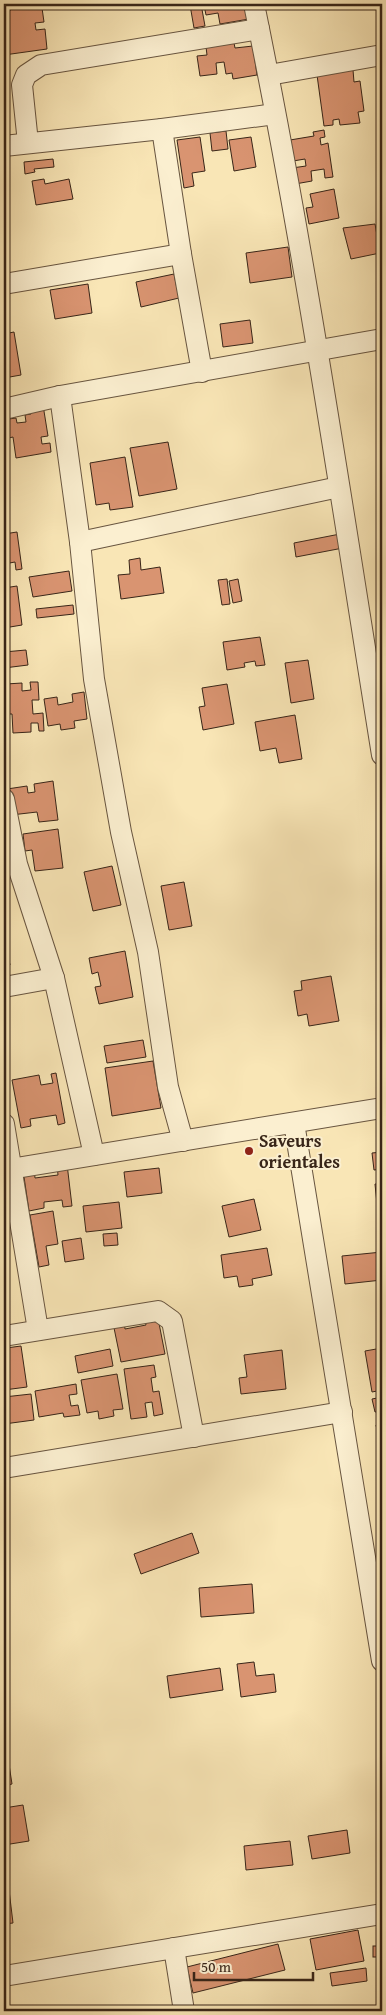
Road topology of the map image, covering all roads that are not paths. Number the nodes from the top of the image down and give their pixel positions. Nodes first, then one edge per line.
1 (254, 4) edge
2 (259, 29) junction
3 (382, 55) edge
4 (269, 75) junction
5 (275, 114) junction
6 (162, 129) junction
7 (28, 143) junction
8 (4, 146) edge
9 (180, 254) junction
10 (4, 284) edge
11 (382, 339) edge
12 (317, 351) junction
13 (202, 372) junction
14 (60, 396) junction
15 (4, 409) edge
16 (339, 487) junction
17 (80, 542) junction
18 (382, 756) edge
19 (4, 799) edge
20 (10, 865) edge
21 (54, 978) junction
22 (4, 987) edge
23 (382, 1108) edge
24 (294, 1123) junction
25 (4, 1124) edge
26 (183, 1140) junction
27 (94, 1155) junction
28 (7, 1169) edge
29 (38, 1330) junction
30 (4, 1336) edge
31 (342, 1412) junction
32 (194, 1437) junction
33 (4, 1468) edge
34 (375, 1570) edge
35 (382, 1661) edge
36 (382, 1914) edge
37 (174, 1948) junction
38 (4, 1976) edge
39 (184, 2011) edge

1 - 2 street
2 - 4 street
2 - 7 street
3 - 4 street
4 - 5 street
5 - 6 street
5 - 12 street
6 - 7 street
6 - 9 street
7 - 8 street
9 - 10 street
9 - 13 street
11 - 12 street
12 - 13 street
12 - 16 street
13 - 14 street
14 - 15 street
14 - 17 street
16 - 17 street
16 - 18 street
17 - 26 street
19 - 20 street
20 - 21 street
21 - 22 street
21 - 27 street
23 - 24 street
24 - 26 street
24 - 31 street
25 - 28 street
26 - 27 street
27 - 28 street
28 - 29 street
29 - 30 street
29 - 32 street
31 - 32 street
31 - 34 street
32 - 33 street
34 - 35 street
36 - 37 street
37 - 38 street
37 - 39 street

